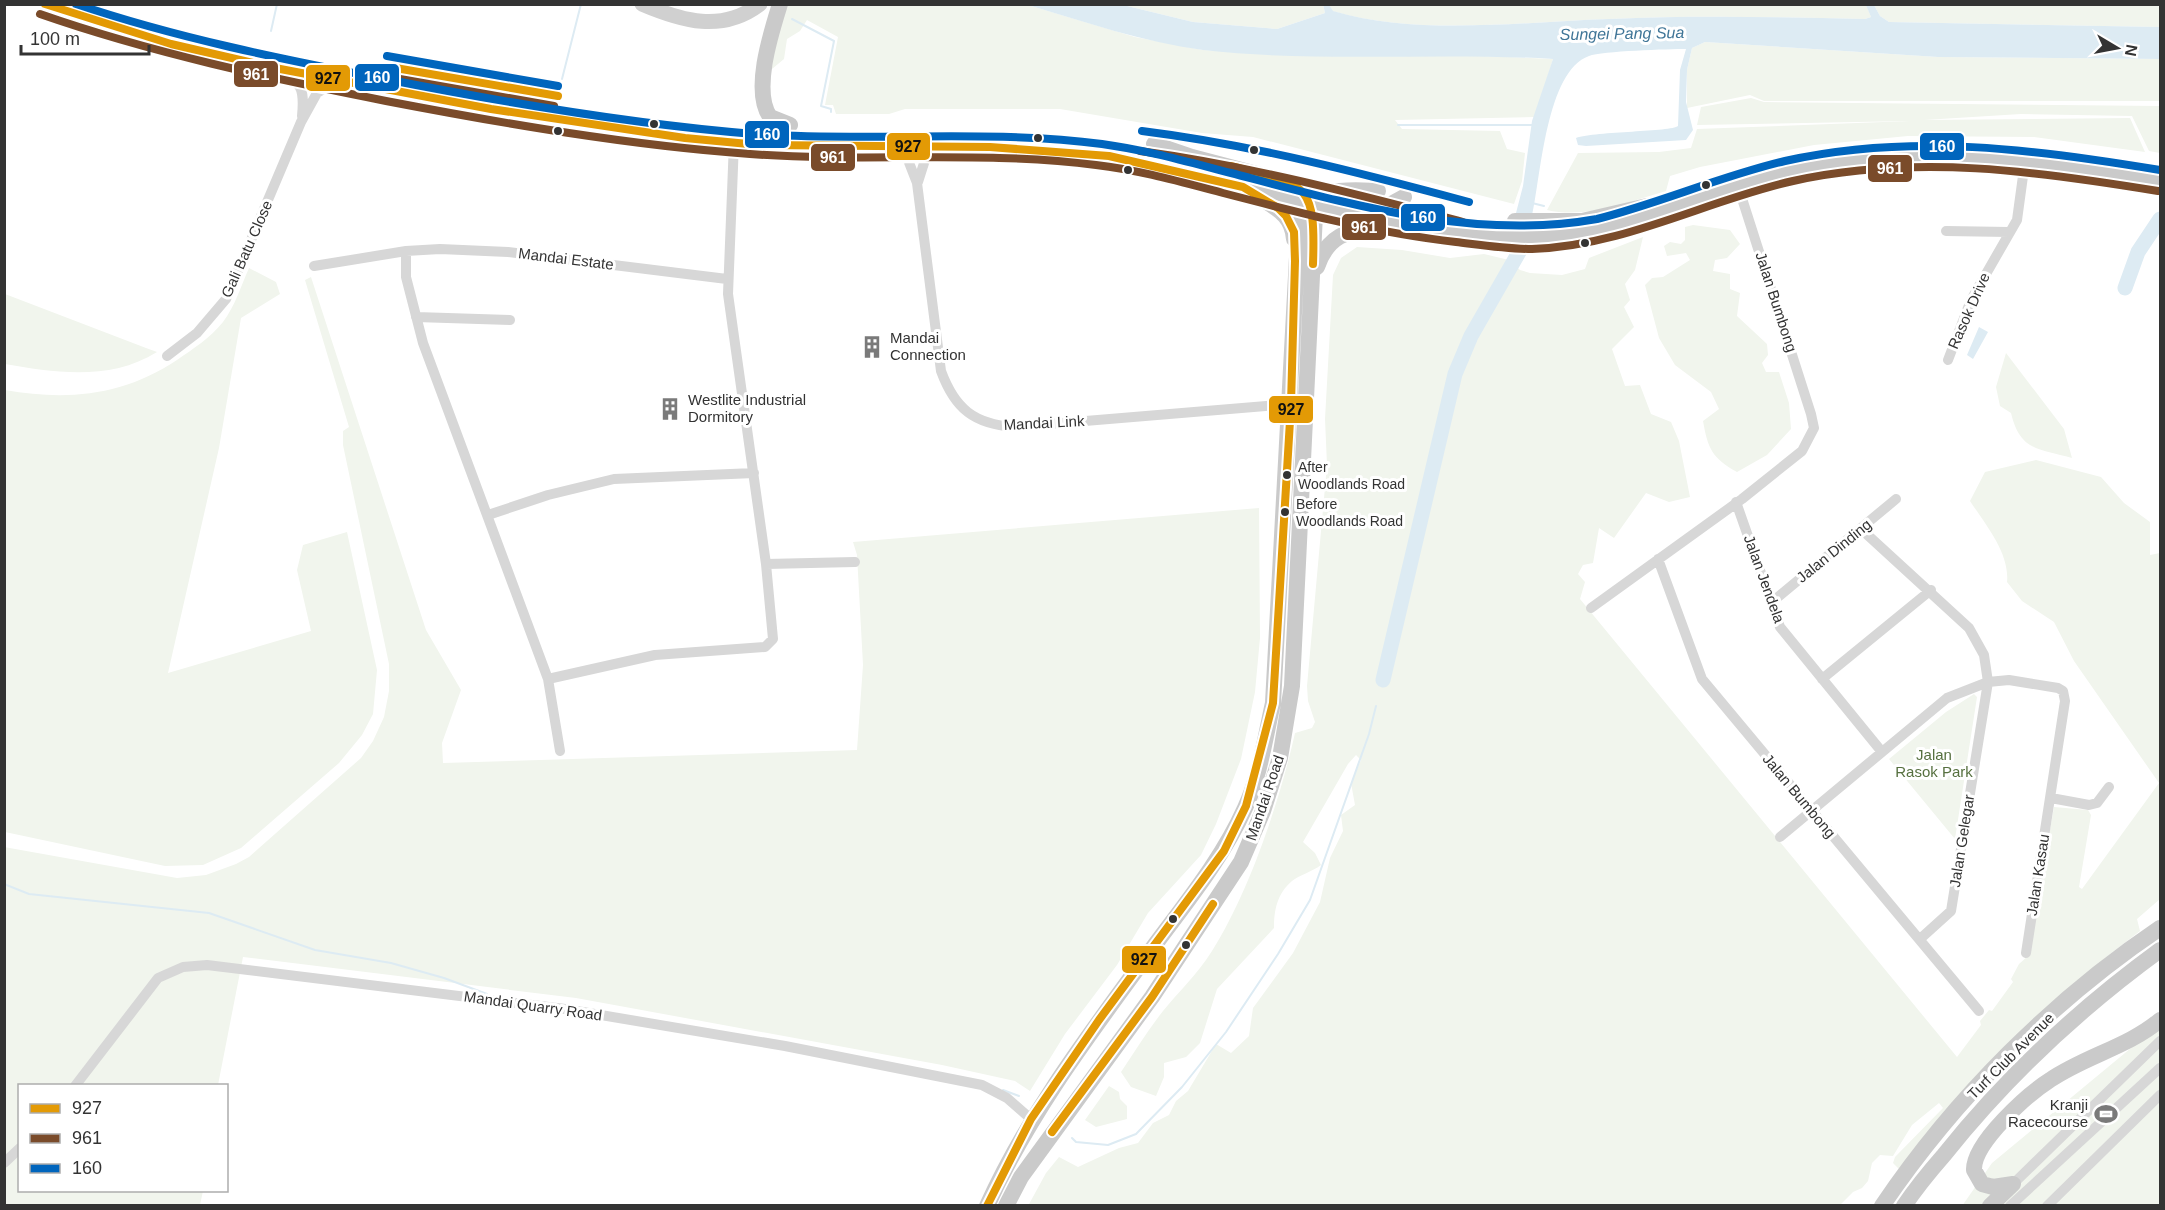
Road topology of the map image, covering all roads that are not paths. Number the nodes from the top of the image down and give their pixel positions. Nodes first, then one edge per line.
1 (642, 4) edge
2 (760, 4) edge
3 (780, 4) edge
4 (275, 68) dead end
5 (416, 70) dead end
6 (481, 81) dead end
7 (352, 84) dead end
8 (419, 97) dead end
9 (491, 110) dead end
10 (301, 122) junction
11 (790, 125) dead end
12 (734, 142) dead end
13 (1154, 144) dead end
14 (890, 146) dead end
15 (945, 148) dead end
16 (2005, 157) junction
17 (2043, 161) junction
18 (2160, 170) edge
19 (2024, 176) junction
20 (2160, 181) edge
21 (917, 183) junction
22 (1738, 186) junction
23 (1378, 190) dead end
24 (1265, 192) junction
25 (1404, 196) dead end
26 (1310, 203) junction
27 (1398, 222) junction
28 (1291, 225) junction
29 (1533, 230) junction
30 (1946, 231) dead end
31 (2009, 232) junction
32 (405, 251) junction
33 (1295, 261) junction
34 (314, 266) dead end
35 (727, 279) junction
36 (1312, 281) junction
37 (416, 317) junction
38 (510, 320) dead end
39 (167, 356) dead end
40 (1948, 360) dead end
41 (1291, 404) junction
42 (754, 472) junction
43 (1896, 499) dead end
44 (1736, 502) junction
45 (488, 514) junction
46 (1861, 529) junction
47 (1658, 559) junction
48 (855, 562) dead end
49 (766, 564) junction
50 (1299, 564) junction
51 (1281, 579) junction
52 (1931, 590) junction
53 (1772, 602) junction
54 (1591, 608) dead end
55 (548, 679) junction
56 (1822, 679) junction
57 (1988, 682) junction
58 (560, 751) dead end
59 (1882, 752) junction
60 (2109, 787) dead end
61 (2051, 798) junction
62 (1811, 811) junction
63 (1780, 837) dead end
64 (2160, 928) edge
65 (1920, 939) junction
66 (2160, 950) edge
67 (2026, 953) dead end
68 (1123, 989) junction
69 (1152, 997) junction
70 (1979, 1011) dead end
71 (2160, 1020) edge
72 (2160, 1041) edge
73 (2160, 1068) edge
74 (77, 1084) edge
75 (2160, 1095) edge
76 (1031, 1119) junction
77 (18, 1150) edge
78 (4, 1163) edge
79 (2013, 1184) junction
80 (1906, 1202) edge
81 (987, 1206) edge
82 (1006, 1206) edge
83 (1882, 1206) edge
84 (1990, 1206) edge
85 (2010, 1206) edge
86 (2048, 1206) edge

1 - 2 street
3 - 11 main road
4 - 10 street, Gali Batu Close
5 - 8 main road
6 - 9 main road
7 - 10 street, Gali Batu Close
10 - 39 street, Gali Batu Close
12 - 35 street
13 - 26 main road
14 - 21 street, Mandai Link
15 - 21 street
16 - 17 main road
16 - 19 street
16 - 22 main road
17 - 19 street
17 - 20 main road
18 - 29 main road
19 - 31 street, Rasok Drive
21 - 41 street, Mandai Link
22 - 29 main road
22 - 44 street, Jalan Bumbong
23 - 26 main road
24 - 26 main road
24 - 28 main road
24 - 28 main road
25 - 27 main road
26 - 27 main road
26 - 33 main road
26 - 36 main road, Mandai Road
27 - 29 main road
27 - 36 main road
28 - 33 main road
30 - 31 street
31 - 40 street, Rasok Drive
32 - 34 street, Mandai Estate
32 - 35 street, Mandai Estate
32 - 37 street
33 - 41 main road, Mandai Road
35 - 42 street
36 - 50 main road, Mandai Road
37 - 38 street
37 - 45 street
41 - 51 main road, Mandai Road
42 - 45 street
42 - 49 street
43 - 46 street, Jalan Dinding
44 - 47 street, Jalan Bumbong
44 - 53 street, Jalan Jendela
45 - 55 street
46 - 52 street, Jalan Gelegar
46 - 53 street, Jalan Dinding
47 - 54 street, Jalan Bumbong
47 - 62 street, Jalan Bumbong
48 - 49 street
49 - 55 street
50 - 51 main road
50 - 69 main road, Mandai Road
51 - 68 main road, Mandai Road
52 - 56 street
52 - 57 street, Jalan Gelegar
53 - 56 street, Jalan Jendela
55 - 58 street
56 - 59 street, Jalan Jendela
57 - 59 street
57 - 61 street, Jalan Kasau
57 - 65 street, Jalan Gelegar
59 - 62 street
60 - 61 street
61 - 67 street, Jalan Kasau
62 - 63 street
62 - 65 street, Jalan Bumbong
64 - 83 main road, Turf Club Avenue
65 - 70 street, Jalan Bumbong
66 - 80 main road, Turf Club Avenue
68 - 69 main road
68 - 76 main road, Mandai Road
69 - 82 main road, Mandai Road
71 - 79 main road
72 - 79 street
73 - 85 street
74 - 76 street, Mandai Quarry Road
75 - 86 street
76 - 81 main road, Mandai Road
77 - 78 street
79 - 84 main road

